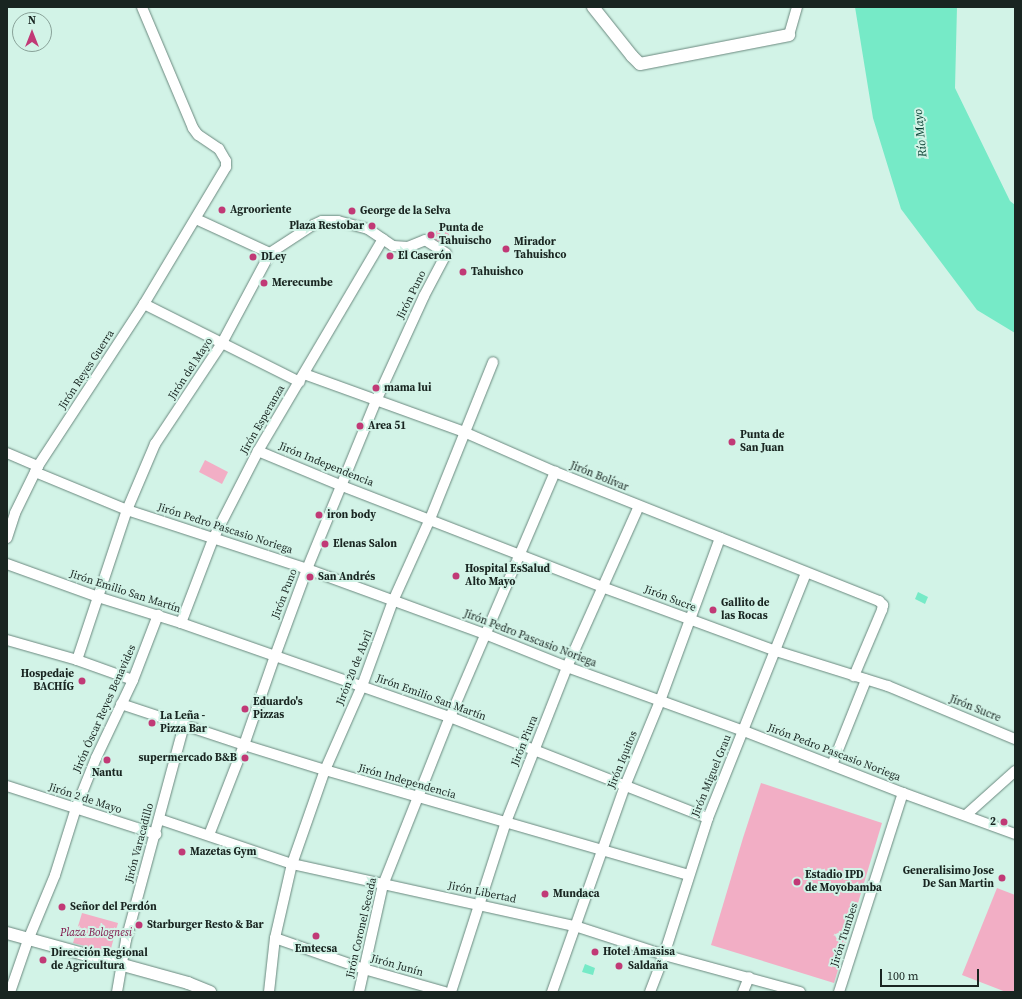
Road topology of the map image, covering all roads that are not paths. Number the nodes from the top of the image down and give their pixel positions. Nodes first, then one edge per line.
1 (142, 7) edge
2 (593, 7) edge
3 (797, 7) edge
4 (789, 35) joint
5 (196, 219) junction
6 (383, 239) junction
7 (425, 240) joint
8 (270, 254) junction
9 (144, 304) junction
10 (222, 342) junction
11 (494, 362) dead end
12 (302, 378) junction
13 (376, 401) junction
14 (464, 432) junction
15 (258, 451) junction
16 (7, 452) edge
17 (36, 469) junction
18 (555, 472) junction
19 (342, 486) junction
20 (639, 506) junction
21 (127, 510) junction
22 (430, 518) junction
23 (7, 538) edge
24 (720, 538) junction
25 (213, 539) junction
26 (520, 555) junction
27 (7, 564) edge
28 (307, 569) junction
29 (806, 573) junction
30 (602, 587) junction
31 (98, 597) junction
32 (393, 601) junction
33 (158, 616) junction
34 (691, 620) junction
35 (181, 623) junction
36 (485, 634) junction
37 (7, 640) edge
38 (81, 647) junction
39 (776, 651) junction
40 (274, 656) junction
41 (66, 657) junction
42 (77, 660) junction
43 (567, 667) junction
44 (854, 676) junction
45 (132, 680) junction
46 (866, 680) junction
47 (362, 686) junction
48 (660, 701) junction
49 (121, 704) junction
50 (450, 717) junction
51 (184, 725) junction
52 (744, 731) junction
53 (1015, 739) edge
54 (244, 745) junction
55 (534, 750) junction
56 (832, 765) junction
57 (324, 770) junction
58 (1015, 771) edge
59 (7, 786) edge
60 (625, 786) junction
61 (903, 793) junction
62 (418, 798) junction
63 (76, 808) junction
64 (966, 815) junction
65 (708, 818) junction
66 (159, 819) junction
67 (506, 822) junction
68 (156, 834) junction
69 (1015, 834) edge
70 (209, 835) junction
71 (603, 850) junction
72 (292, 864) junction
73 (688, 875) junction
74 (383, 885) junction
75 (478, 904) junction
76 (574, 926) junction
77 (7, 933) edge
78 (275, 938) junction
79 (28, 940) junction
80 (664, 955) junction
81 (122, 965) junction
82 (364, 969) junction
83 (749, 977) junction
84 (10, 992) edge
85 (117, 992) edge
86 (210, 992) edge
87 (269, 992) edge
88 (360, 992) edge
89 (445, 992) edge
90 (451, 992) edge
91 (552, 992) edge
92 (650, 992) edge
93 (744, 992) edge
94 (800, 992) edge
95 (839, 992) edge

1 - 5 street, Jirón Reyes Guerra
2 - 4 main road
3 - 4 street
5 - 8 street
5 - 9 street, Jirón Reyes Guerra
6 - 7 street, Jirón del Mayo
6 - 8 street, Jirón del Mayo
6 - 12 street, Jirón Esperanza
7 - 13 street, Jirón Puno
8 - 10 street, Jirón del Mayo
9 - 10 street, Jirón Bolívar
9 - 17 street, Jirón Reyes Guerra
10 - 12 street, Jirón Bolívar
10 - 21 street, Jirón del Mayo
11 - 14 street, Jirón 20 de Abril
12 - 13 street, Jirón Bolívar
12 - 15 street, Jirón Esperanza
13 - 14 street, Jirón Bolívar
13 - 19 street, Jirón Puno
14 - 18 street, Jirón Bolívar
14 - 22 street, Jirón 20 de Abril
15 - 19 street, Jirón Independencia
15 - 25 street, Jirón Esperanza
16 - 17 street, Jirón Pedro Pascasio Noriega
17 - 21 street, Jirón Pedro Pascasio Noriega
17 - 23 street, Jirón Reyes Guerra
18 - 20 street, Jirón Bolívar
18 - 26 street, Jirón Coronel Secada
19 - 22 street, Jirón Independencia
19 - 28 street, Jirón Puno
20 - 24 street, Jirón Bolívar
20 - 30 street, Jirón Piura
21 - 25 street, Jirón Pedro Pascasio Noriega
21 - 31 street, Jirón del Mayo
22 - 26 street, Jirón Sucre
22 - 32 street, Jirón 20 de Abril
24 - 29 street, Jirón Bolívar
24 - 34 street, Jirón Iquitos
25 - 28 street, Jirón Pedro Pascasio Noriega
25 - 35 street, Jirón Esperanza
26 - 30 street, Jirón Sucre
26 - 36 street, Jirón Coronel Secada
27 - 31 street, Jirón Emilio San Martín
28 - 32 street, Jirón Pedro Pascasio Noriega
28 - 40 street, Jirón Puno
29 - 39 street, Jirón Miguel Grau
29 - 44 street, Jirón Bolívar
30 - 34 street, Jirón Sucre
30 - 43 street, Jirón Piura
31 - 33 street, Jirón Emilio San Martín
31 - 38 street, Jirón del Mayo
32 - 36 street, Jirón Pedro Pascasio Noriega
32 - 47 street, Jirón 20 de Abril
33 - 35 street, Jirón Emilio San Martín
33 - 45 street, Jirón Óscar Reyes Benavides
34 - 39 street, Jirón Sucre
34 - 48 street, Jirón Iquitos
35 - 40 street, Jirón Emilio San Martín
36 - 43 street, Jirón Pedro Pascasio Noriega
36 - 50 street, Jirón Coronel Secada
37 - 41 street
38 - 41 street
38 - 42 street, Jirón del Mayo
39 - 44 street, Jirón Sucre
39 - 52 street, Jirón Miguel Grau
40 - 47 street, Jirón Emilio San Martín
40 - 54 street, Jirón Puno
41 - 42 street
42 - 45 street
43 - 48 street, Jirón Pedro Pascasio Noriega
43 - 55 street, Jirón Piura
44 - 46 street, Jirón Sucre
45 - 49 street, Jirón Óscar Reyes Benavides
46 - 53 street, Jirón Sucre
46 - 56 street
47 - 50 street, Jirón Emilio San Martín
47 - 57 street, Jirón 20 de Abril
48 - 52 street, Jirón Pedro Pascasio Noriega
48 - 60 street, Jirón Iquitos
49 - 51 street, Jirón Independencia
49 - 63 street, Jirón Óscar Reyes Benavides
50 - 55 street, Jirón Emilio San Martín
50 - 62 street, Jirón Coronel Secada
51 - 54 street, Jirón Independencia
51 - 66 street, Jirón Varacadillo
52 - 56 street, Jirón Pedro Pascasio Noriega
52 - 65 street, Jirón Miguel Grau
54 - 57 street, Jirón Independencia
54 - 70 street, Jirón Puno
55 - 60 street, Jirón Emilio San Martín
55 - 67 street, Jirón Piura
56 - 61 street, Jirón Pedro Pascasio Noriega
57 - 62 street, Jirón Independencia
57 - 72 street, Jirón 20 de Abril
58 - 64 street
59 - 63 street, Jirón 2 de Mayo
60 - 65 street, Jirón Emilio San Martín
60 - 71 street, Jirón Iquitos
61 - 64 street, Jirón Pedro Pascasio Noriega
61 - 95 street, Jirón Tumbes
62 - 67 street, Jirón Independencia
62 - 74 street, Jirón Coronel Secada
63 - 68 street, Jirón 2 de Mayo
63 - 79 street, Jirón Óscar Reyes Benavides
64 - 69 street, Jirón Pedro Pascasio Noriega
65 - 73 street, Jirón Miguel Grau
66 - 68 street, Jirón Varacadillo
66 - 70 street, Jirón Libertad
67 - 71 street, Jirón Independencia
67 - 75 street, Jirón Piura
68 - 81 street, Jirón Varacadillo
70 - 72 street, Jirón Libertad
71 - 73 street, Jirón Independencia
71 - 76 street, Jirón Iquitos
72 - 74 street, Jirón Libertad
72 - 78 street, Jirón 20 de Abril
73 - 80 street, Jirón Miguel Grau
74 - 75 street, Jirón Libertad
74 - 82 street, Jirón Coronel Secada
75 - 76 street, Jirón Libertad
75 - 90 street, Jirón Piura
76 - 80 street, Jirón Libertad
76 - 91 street, Jirón Iquitos
77 - 79 main road
78 - 82 street, Jirón Junín
78 - 87 street, Jirón 20 de Abril
79 - 81 main road
79 - 84 street, Jirón Óscar Reyes Benavides
80 - 83 street, Jirón Libertad
80 - 92 street, Jirón Miguel Grau
81 - 85 street, Jirón Varacadillo
81 - 86 main road
82 - 88 street, Jirón Coronel Secada
82 - 89 street, Jirón Junín
83 - 93 street
83 - 94 street, Jirón Libertad

